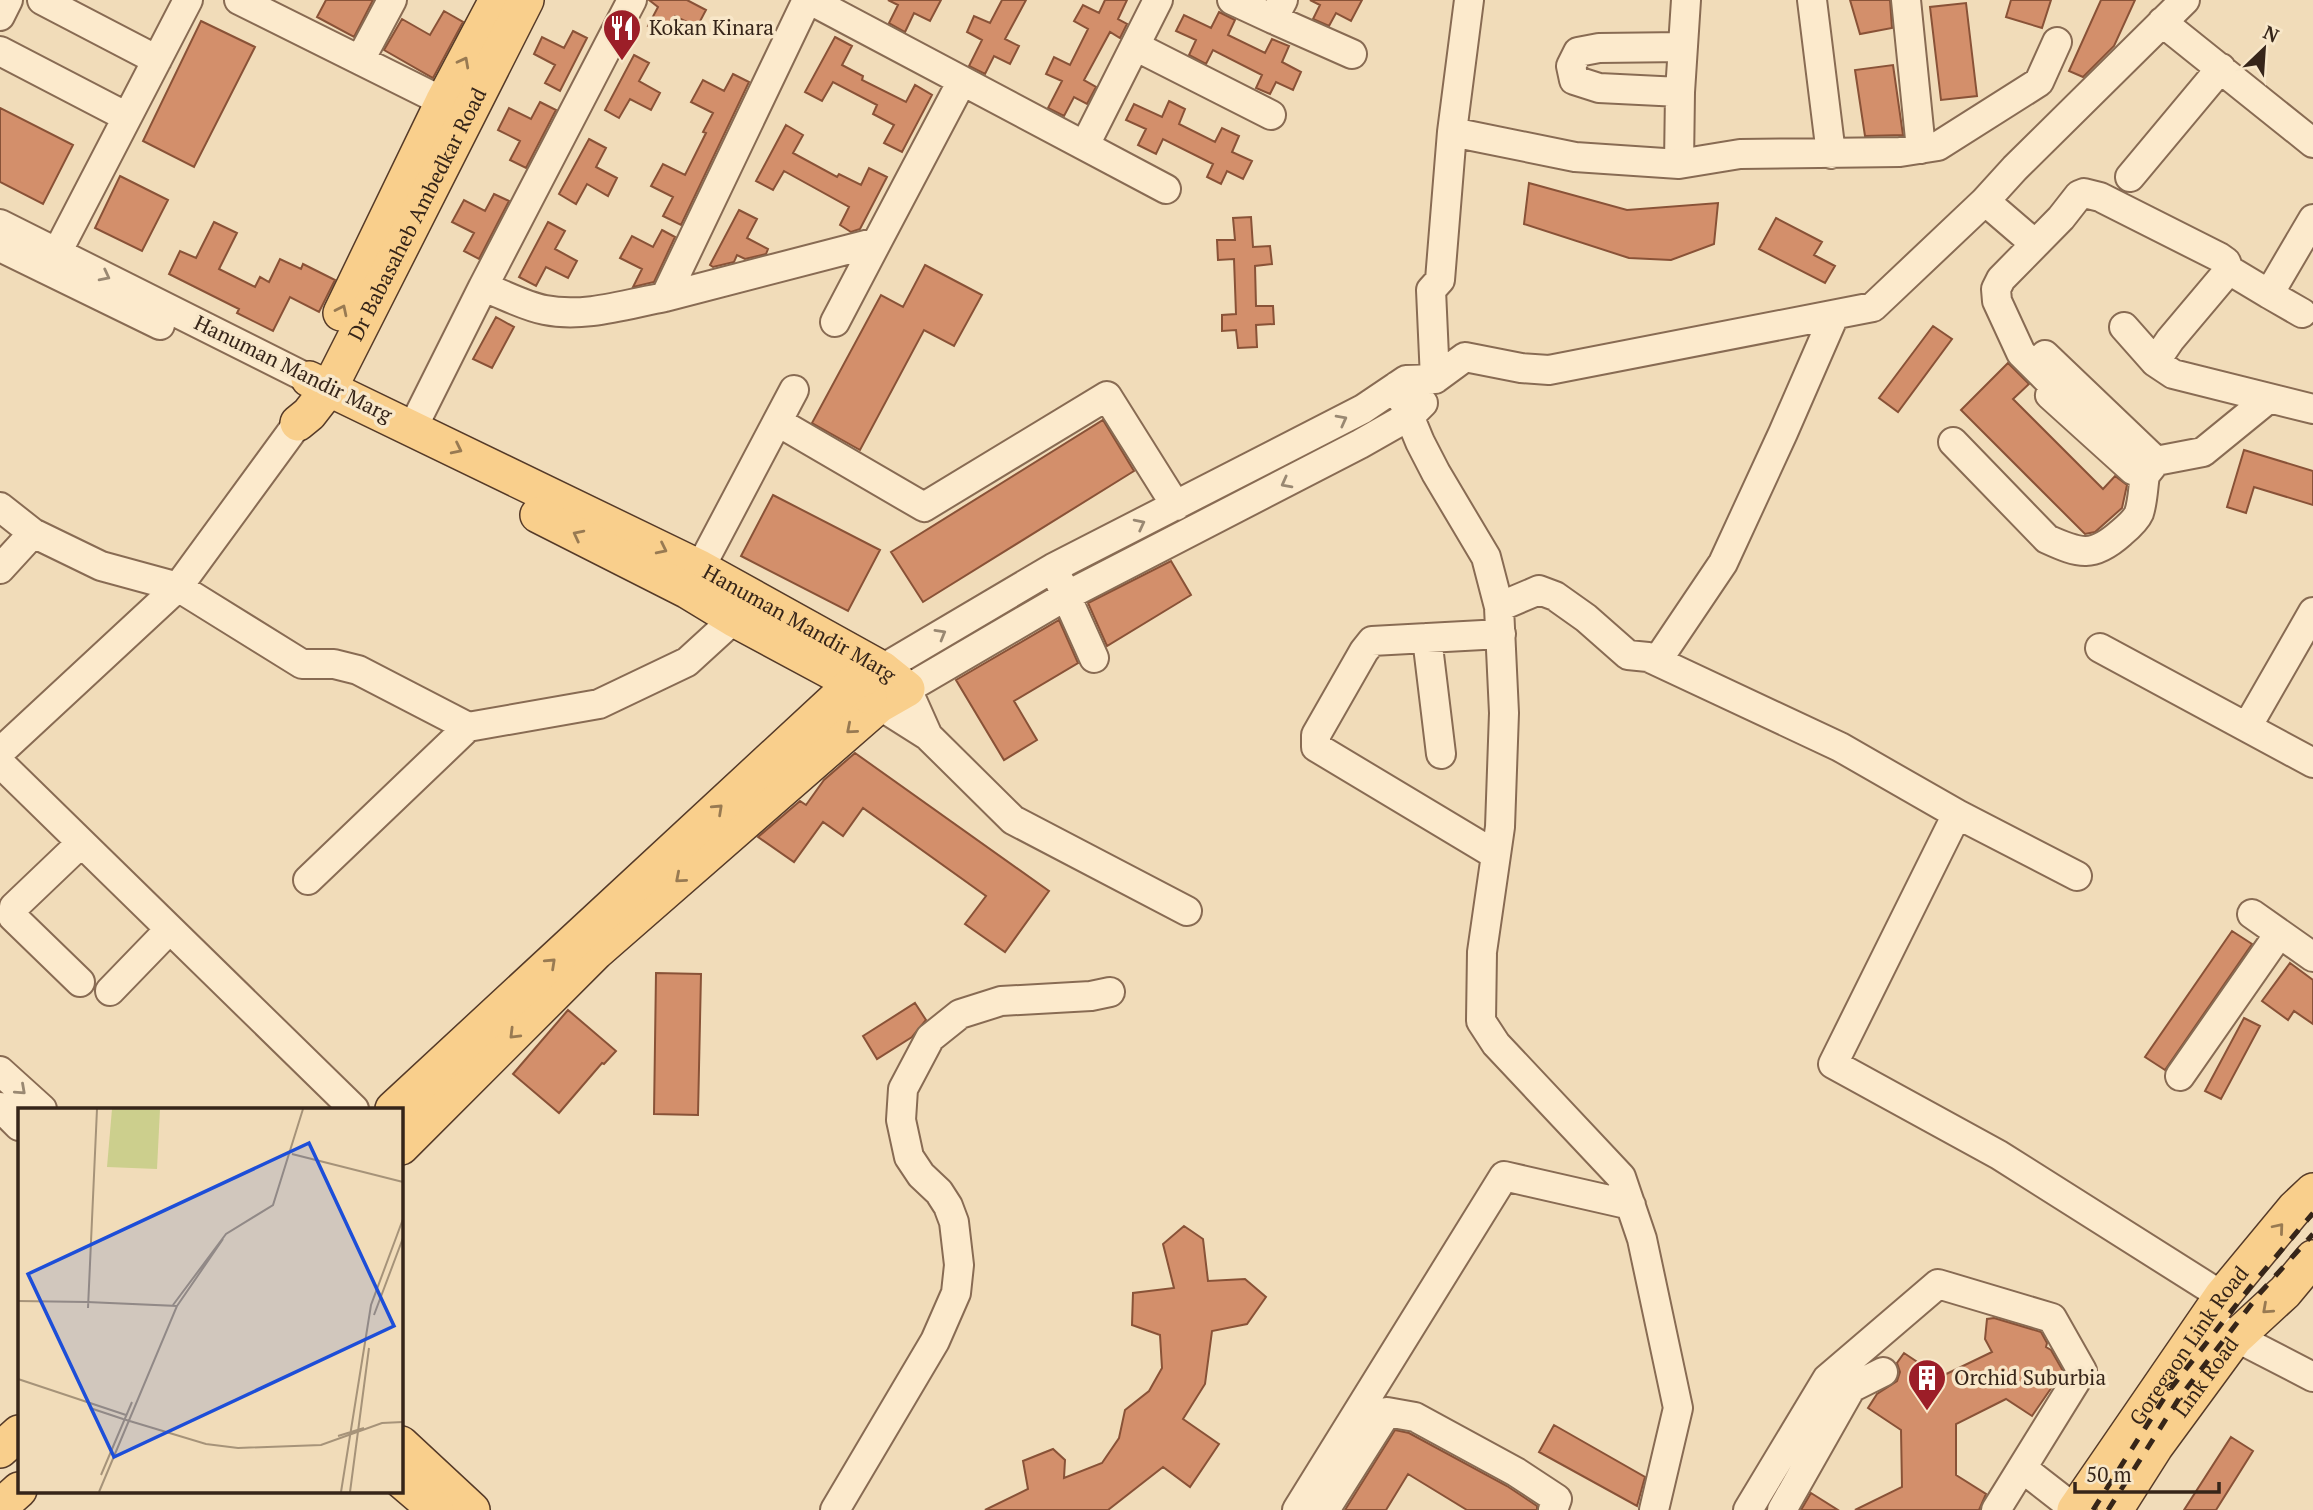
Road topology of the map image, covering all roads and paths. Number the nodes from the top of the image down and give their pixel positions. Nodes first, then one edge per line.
1 (8, 0) edge
2 (42, 0) edge
3 (239, 0) edge
4 (392, 0) edge
5 (632, 0) edge
6 (808, 0) edge
7 (1158, 0) edge
8 (1232, 0) edge
9 (1469, 0) edge
10 (1685, 0) edge
11 (1812, 0) edge
12 (1906, 0) edge
13 (2185, 0) edge
14 (186, 1) edge
15 (1278, 9) edge
16 (506, 11) edge
17 (0, 16) edge
18 (2162, 22) junction
19 (2057, 42) dead end
20 (1135, 46) junction
21 (1683, 47) junction
22 (0, 51) edge
23 (1352, 54) dead end
24 (157, 60) junction
25 (360, 60) junction
26 (2221, 68) junction
27 (962, 81) junction
28 (1680, 92) junction
29 (455, 108) junction
30 (1271, 115) dead end
31 (127, 117) junction
32 (1452, 132) junction
33 (2313, 143) edge
34 (1085, 145) junction
35 (1921, 149) junction
36 (1831, 154) junction
37 (1679, 164) junction
38 (2130, 177) dead end
39 (1166, 188) dead end
40 (1984, 201) junction
41 (2313, 219) edge
42 (0, 225) edge
43 (877, 242) junction
44 (2035, 244) junction
45 (0, 247) edge
46 (53, 261) junction
47 (2229, 270) junction
48 (483, 287) junction
49 (2269, 294) junction
50 (665, 297) junction
51 (2302, 313) dead end
52 (1834, 316) junction
53 (835, 322) dead end
54 (2124, 327) dead end
55 (2155, 362) junction
56 (1440, 376) junction
57 (1397, 386) junction
58 (794, 390) dead end
59 (311, 397) junction
60 (2268, 399) junction
61 (2313, 409) edge
62 (1410, 415) junction
63 (778, 422) junction
64 (412, 427) junction
65 (1953, 442) dead end
66 (2151, 468) junction
67 (1176, 506) junction
68 (0, 507) edge
69 (33, 533) junction
70 (701, 568) junction
71 (1053, 568) junction
72 (0, 569) edge
73 (178, 587) junction
74 (1066, 596) junction
75 (2313, 612) edge
76 (734, 618) junction
77 (1500, 621) junction
78 (794, 635) junction
79 (1427, 638) junction
80 (2305, 644) edge
81 (2100, 648) dead end
82 (1094, 657) dead end
83 (1657, 662) junction
84 (880, 687) junction
85 (468, 727) junction
86 (2247, 727) junction
87 (0, 752) edge
88 (1441, 754) dead end
89 (0, 763) edge
90 (2313, 763) edge
91 (1957, 814) junction
92 (75, 849) junction
93 (1496, 855) junction
94 (2077, 876) dead end
95 (308, 880) dead end
96 (1187, 911) dead end
97 (2252, 915) dead end
98 (2279, 934) junction
99 (163, 935) junction
100 (2313, 957) edge
101 (80, 982) dead end
102 (110, 991) dead end
103 (1110, 992) dead end
104 (0, 1072) edge
105 (2180, 1076) dead end
106 (0, 1107) edge
107 (41, 1108) edge
108 (353, 1108) edge
109 (394, 1108) edge
110 (18, 1125) edge
111 (402, 1146) edge
112 (2313, 1191) edge
113 (1631, 1205) junction
114 (2313, 1258) edge
115 (2221, 1318) junction
116 (1883, 1373) dead end
117 (2313, 1377) edge
118 (18, 1434) edge
119 (402, 1446) edge
120 (0, 1450) edge
121 (2022, 1468) junction
122 (402, 1481) edge
123 (435, 1503) edge
124 (472, 1510) edge
125 (835, 1510) edge
126 (1297, 1510) edge
127 (1325, 1510) edge
128 (1553, 1510) edge
129 (1654, 1510) edge
130 (1748, 1510) edge
131 (1782, 1510) edge
132 (1996, 1510) edge
133 (2076, 1510) edge
134 (2115, 1510) edge

1 - 17 street
2 - 24 street
3 - 25 street
4 - 25 street
5 - 48 street
6 - 27 street
6 - 50 street
7 - 20 street
8 - 15 street
9 - 32 street
10 - 21 street
11 - 36 street
12 - 35 street
13 - 18 street
14 - 24 street
15 - 23 street
16 - 29 main road, Dr Babasaheb Ambedkar Road
18 - 26 street
18 - 40 street
19 - 35 street
20 - 30 street
20 - 34 street
21 - 28 street
21 - 28 street
22 - 31 street
24 - 31 street
25 - 29 street
26 - 33 street
26 - 38 street
27 - 34 street
27 - 43 street
28 - 37 street
29 - 59 main road, Dr Babasaheb Ambedkar Road
31 - 46 street
32 - 37 street
32 - 56 street
34 - 39 street
35 - 36 street
36 - 37 street
40 - 44 street
40 - 52 street
41 - 49 street
42 - 46 street
43 - 50 street
43 - 53 street
44 - 47 street
44 - 66 street
45 - 46 street
46 - 59 street
47 - 49 street
47 - 55 street
48 - 50 street
48 - 64 street
49 - 51 street
52 - 56 street
52 - 83 street
54 - 55 street
55 - 60 street
56 - 57 street
56 - 62 street
57 - 62 street
67 -> 57 street
58 - 63 street
59 - 64 main road, Hanuman Mandir Marg
59 - 73 street, Dr Babasaheb Ambedkar Road
76 -> 59 main road, Hanuman Mandir Marg
60 - 61 street
60 - 66 street
62 -> 74 street
62 - 77 street
63 - 67 street
63 - 70 street
64 -> 70 main road, Hanuman Mandir Marg
65 - 66 street
71 -> 67 street
68 - 69 street
69 - 72 street
69 - 73 street
70 - 78 main road, Hanuman Mandir Marg
71 - 74 street
84 -> 71 street
73 - 85 street
73 - 87 street, Dr Babasaheb Ambedkar Road
74 - 82 street
74 - 84 street
75 - 80 street
76 - 78 main road, Hanuman Mandir Marg
76 - 85 street
77 - 79 street
77 - 83 street
77 - 93 street
78 - 84 main road, Hanuman Mandir Marg
79 - 88 street
79 - 93 street
80 - 86 street
81 - 86 street
83 - 91 street
84 - 96 street, Hanuman Mandir Marg
109 -> 84 main road
84 -> 111 main road
85 - 95 street
86 - 90 street
89 - 92 street
91 - 94 street
91 - 115 street
92 - 99 street
92 - 101 street
93 - 113 street
97 - 98 street
98 - 100 street
98 - 105 street
99 - 102 street
99 - 108 street
103 - 125 street
104 -> 107 street
106 - 110 street
115 -> 112 main road, Goregaon Link Road
113 - 126 street
113 - 129 street
114 -> 115 main road, Link Road
115 - 117 street
115 - 133 main road, Goregaon Link Road
115 - 134 main road, Link Road
116 - 131 street
118 - 120 main road
119 - 123 main road
121 - 130 street
121 - 132 street
121 - 133 street
122 - 123 main road
123 - 124 main road
127 - 128 street

